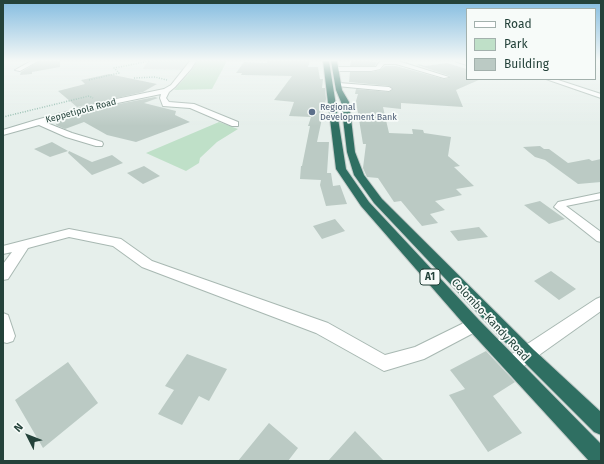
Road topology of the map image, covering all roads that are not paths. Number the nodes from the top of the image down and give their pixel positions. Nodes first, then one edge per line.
1 (176, 83) edge
2 (328, 83) edge
3 (560, 83) edge
4 (339, 85) joint
5 (389, 89) dead end
6 (166, 91) junction
7 (601, 96) edge
8 (339, 102) junction
9 (39, 122) junction
10 (235, 124) dead end
11 (3, 133) edge
12 (99, 144) dead end
13 (601, 196) edge
14 (601, 238) edge
15 (24, 244) junction
16 (3, 250) edge
17 (3, 275) edge
18 (601, 303) edge
19 (3, 320) edge
20 (474, 325) junction
21 (8, 336) dead end
22 (528, 355) junction
23 (512, 364) junction
24 (601, 426) edge
25 (601, 459) edge

1 - 6 street
2 - 8 highway, Colombo-Kandy Road / A1
3 - 7 street
4 - 5 street
4 - 8 highway, Colombo-Kandy Road / A1
6 - 9 street, Keppetipola Road
6 - 10 street
8 - 20 highway, Colombo-Kandy Road / A1
8 - 22 highway, Colombo-Kandy Road / A1
9 - 11 street, Keppetipola Road
9 - 12 street
13 - 14 street
15 - 16 street
15 - 17 street
15 - 20 street
18 - 22 street
19 - 21 street
20 - 23 highway, Colombo-Kandy Road / A1
22 - 23 street
22 - 24 highway, Colombo-Kandy Road / A1
23 - 25 highway, Colombo-Kandy Road / A1

